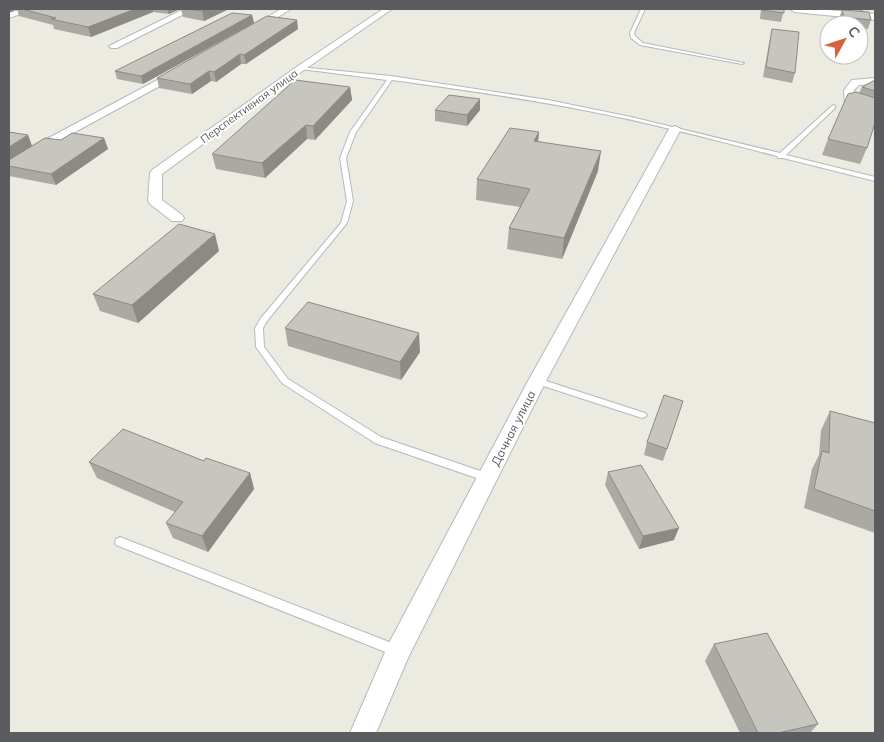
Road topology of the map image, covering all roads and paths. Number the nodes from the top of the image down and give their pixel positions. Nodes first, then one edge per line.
1 (31, 9) edge
2 (190, 9) edge
3 (287, 9) edge
4 (388, 9) edge
5 (643, 9) edge
6 (794, 9) edge
7 (871, 14) edge
8 (9, 16) edge
9 (239, 37) edge
10 (114, 46) dead end
11 (742, 63) dead end
12 (191, 64) edge
13 (301, 68) junction
14 (391, 78) junction
15 (875, 81) edge
16 (854, 104) edge
17 (832, 107) dead end
18 (676, 129) junction
19 (29, 140) edge
20 (47, 144) junction
21 (780, 156) junction
22 (9, 168) edge
23 (875, 180) edge
24 (177, 218) dead end
25 (537, 381) junction
26 (642, 415) dead end
27 (488, 478) junction
28 (120, 542) dead end
29 (398, 651) junction
30 (363, 733) edge

1 - 8 street
2 - 10 street
3 - 9 street
4 - 13 street, Перспективная улица
5 - 11 lane
6 - 7 street
12 - 20 street
13 - 14 lane
13 - 24 street, Перспективная улица
14 - 18 lane
14 - 27 lane
15 - 16 street
17 - 21 lane
18 - 21 lane
18 - 25 street, Дачная улица
19 - 20 street
20 - 22 street
21 - 23 lane
25 - 26 lane
25 - 27 street, Дачная улица
27 - 29 street, Дачная улица
28 - 29 lane
29 - 30 street, Дачная улица

